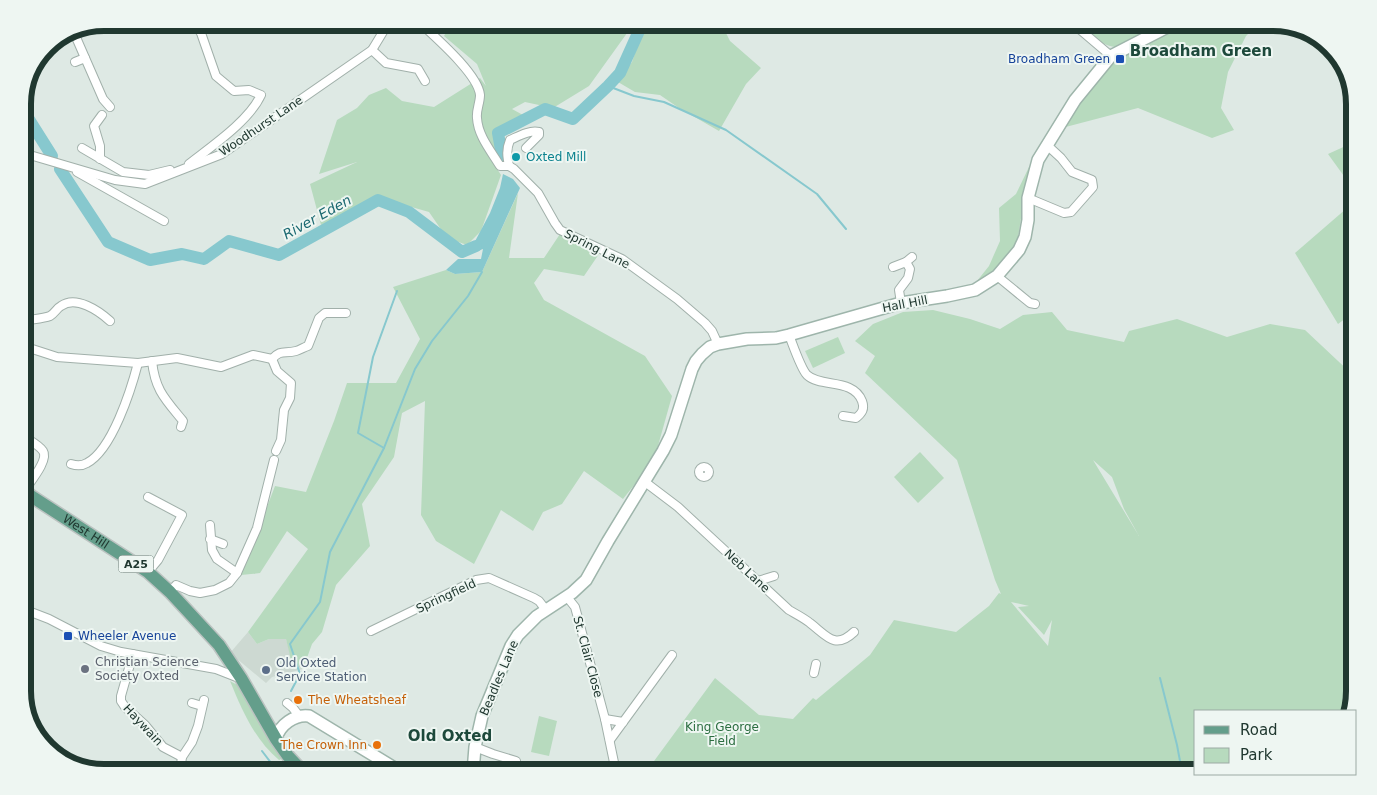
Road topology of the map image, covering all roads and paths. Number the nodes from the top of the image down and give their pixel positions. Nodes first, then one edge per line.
1 (200, 31) edge
2 (384, 31) edge
3 (428, 31) edge
4 (1082, 31) edge
5 (1160, 31) edge
6 (76, 37) edge
7 (372, 50) junction
8 (1111, 56) junction
9 (85, 58) junction
10 (75, 62) dead end
11 (425, 82) dead end
12 (110, 107) dead end
13 (102, 115) dead end
14 (1048, 146) junction
15 (82, 148) dead end
16 (526, 148) dead end
17 (31, 155) edge
18 (100, 159) junction
19 (64, 165) junction
20 (509, 166) junction
21 (184, 168) junction
22 (1028, 198) junction
23 (164, 221) dead end
24 (893, 267) dead end
25 (997, 276) junction
26 (901, 303) junction
27 (1035, 304) dead end
28 (346, 313) dead end
29 (31, 319) edge
30 (110, 321) dead end
31 (790, 336) junction
32 (718, 344) junction
33 (31, 349) edge
34 (272, 360) junction
35 (152, 361) junction
36 (138, 363) junction
37 (843, 416) dead end
38 (184, 422) dead end
39 (31, 441) edge
40 (276, 451) dead end
41 (274, 460) dead end
42 (71, 464) dead end
43 (645, 482) junction
44 (31, 483) edge
45 (31, 495) edge
46 (148, 498) dead end
47 (164, 506) junction
48 (158, 514) dead end
49 (210, 524) dead end
50 (210, 539) junction
51 (223, 544) dead end
52 (148, 572) junction
53 (237, 573) junction
54 (774, 576) dead end
55 (758, 581) junction
56 (170, 592) junction
57 (567, 597) junction
58 (546, 610) junction
59 (31, 614) edge
60 (371, 632) dead end
61 (854, 632) dead end
62 (133, 654) junction
63 (672, 655) dead end
64 (230, 661) junction
65 (218, 669) junction
66 (241, 678) junction
67 (287, 703) dead end
68 (192, 704) dead end
69 (261, 713) junction
70 (298, 716) junction
71 (605, 719) junction
72 (623, 722) junction
73 (284, 724) junction
74 (276, 739) junction
75 (610, 740) junction
76 (475, 747) junction
77 (182, 757) junction
78 (516, 761) dead end
79 (181, 764) edge
80 (296, 764) edge
81 (388, 764) edge
82 (474, 764) edge
83 (614, 764) edge

1 - 21 street
2 - 7 street, Woodhurst Lane
3 - 20 street, Spring Lane
4 - 8 street
5 - 8 street
6 - 9 street
7 - 11 street
7 - 21 street, Woodhurst Lane
8 - 14 street, Hall Hill
9 - 10 street
9 - 12 street
13 - 18 street
14 - 22 street, Hall Hill
14 - 22 street
15 - 18 street
16 - 20 street
17 - 19 street, Woodhurst Lane
18 - 21 street
19 - 21 street, Woodhurst Lane
19 - 23 street
20 - 32 street, Spring Lane
22 - 25 street, Hall Hill
24 - 26 street
25 - 26 street, Hall Hill
25 - 27 street
26 - 31 street, Hall Hill
28 - 34 street
29 - 30 street
31 - 32 street, Hall Hill
31 - 37 street
32 - 43 street, Hall Hill
33 - 36 street
34 - 35 street
34 - 40 street
35 - 36 street
35 - 38 street
36 - 42 street
39 - 44 street
41 - 53 street
43 - 55 street, Neb Lane
43 - 57 street, Beadles Lane
45 - 52 main road, West Hill / A25
46 - 47 street
47 - 48 street
47 - 52 street
49 - 50 street
50 - 51 street
50 - 53 street
52 - 56 main road, West Hill / A25
53 - 56 street
54 - 55 street
55 - 61 street, Neb Lane
56 - 64 main road, West Hill / A25
57 - 58 street, Beadles Lane
57 - 71 street, St. Clair Close
58 - 60 street, Springfield
58 - 76 street, Beadles Lane
59 - 62 street
62 - 65 street
62 - 77 street, Haywain
63 - 72 street
64 - 65 street
64 - 66 main road, A25
65 - 66 street
66 - 69 main road, A25
67 - 70 street
68 - 77 street
69 - 73 street
69 - 74 main road, A25
70 - 73 street
70 - 81 street
71 - 72 street
71 - 75 street, St. Clair Close
72 - 75 street
73 - 74 street
74 - 80 main road, A25
75 - 83 street, St. Clair Close
76 - 78 street
76 - 82 street, Beadles Lane
77 - 79 street

